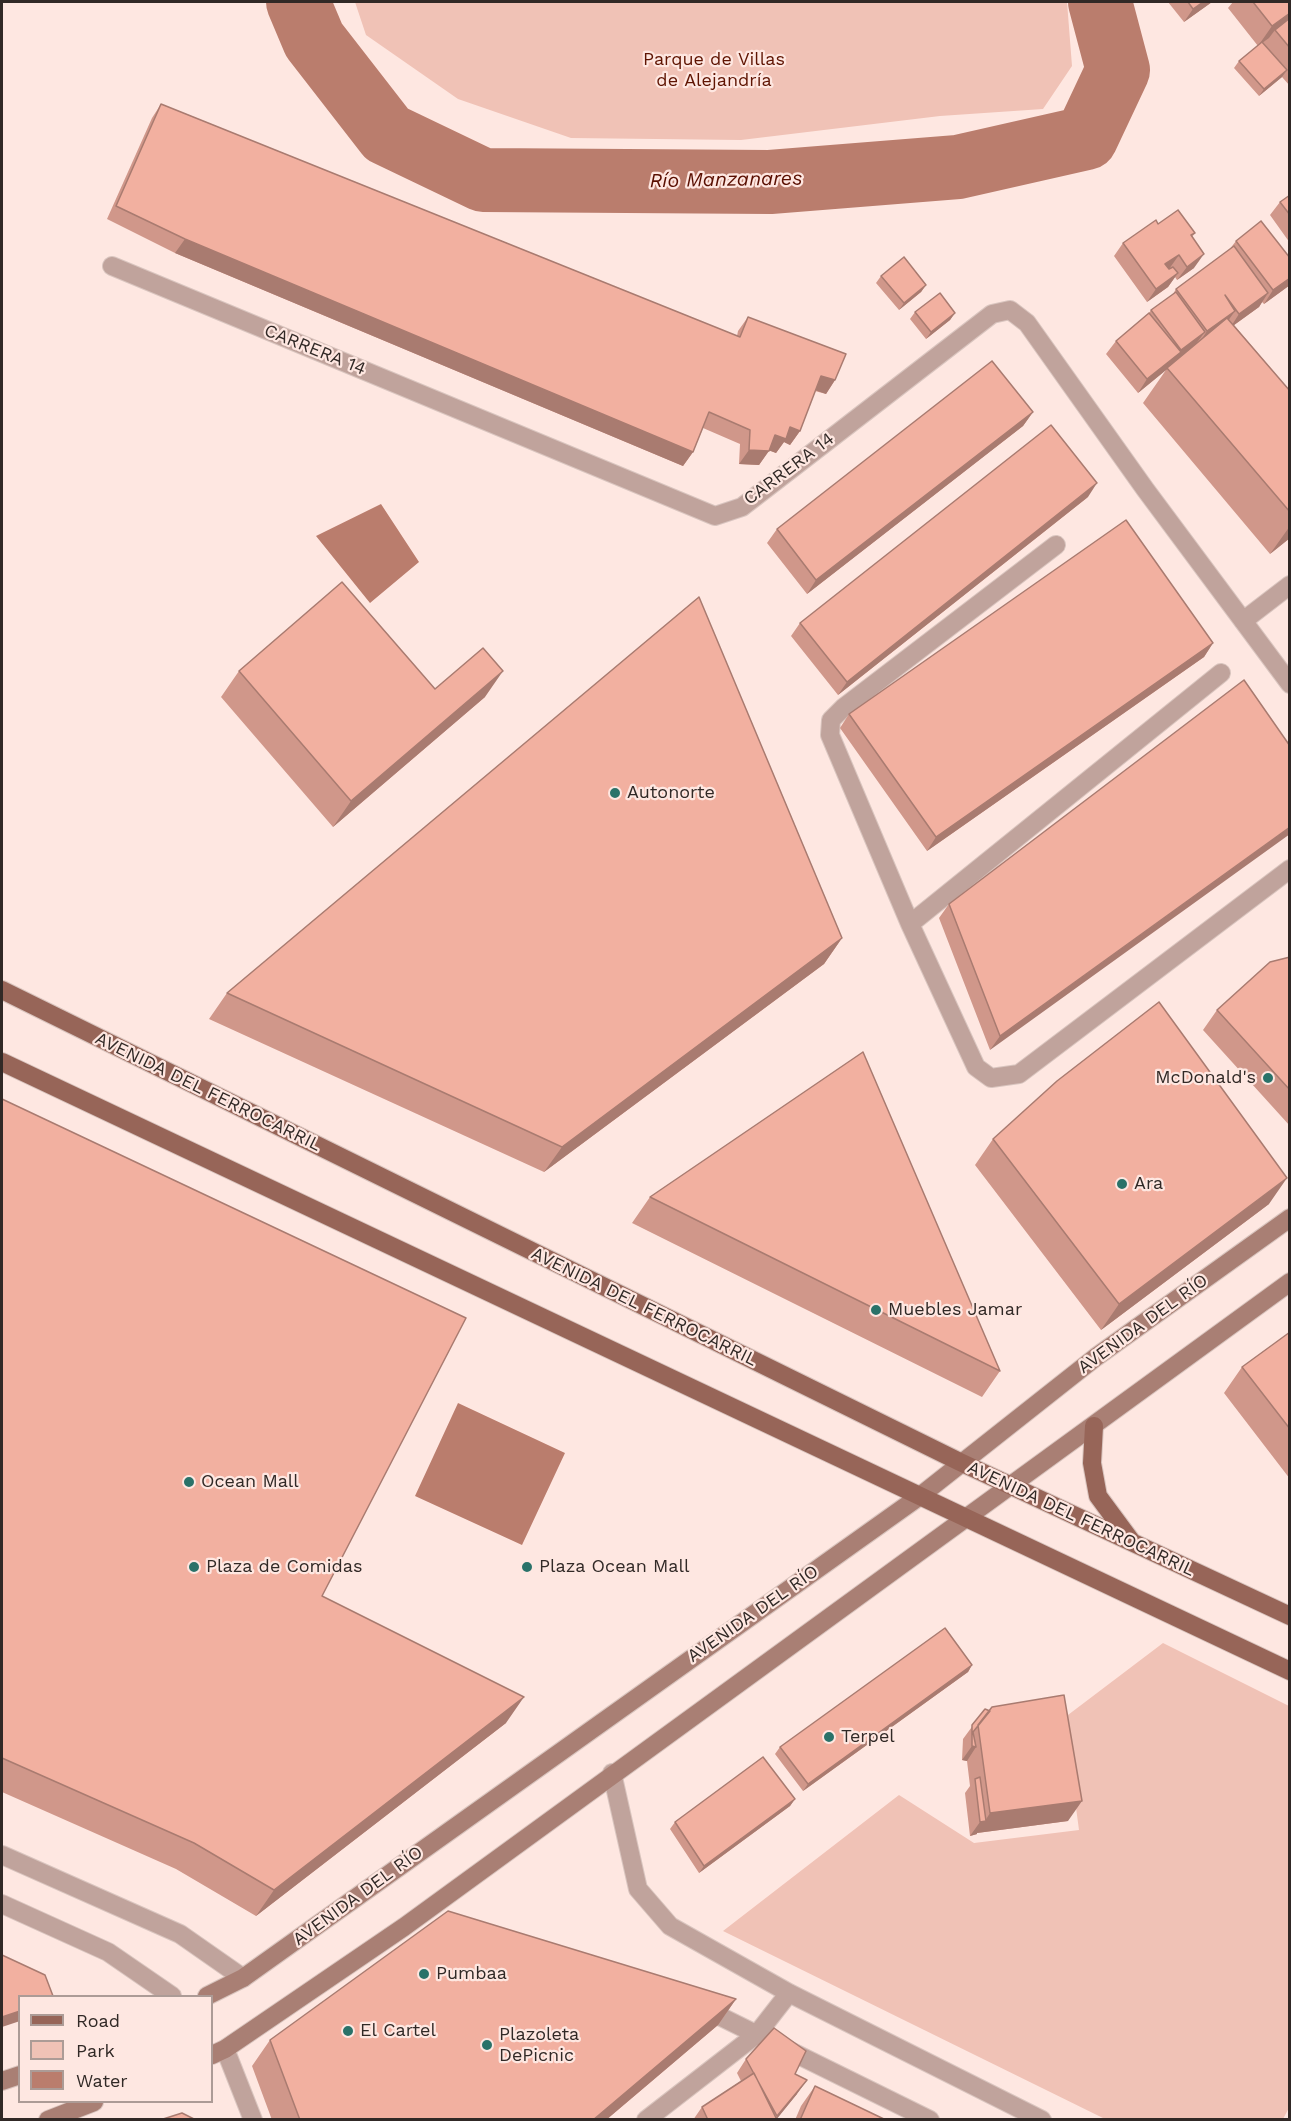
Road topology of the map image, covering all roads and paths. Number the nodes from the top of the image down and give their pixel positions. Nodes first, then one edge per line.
1 (112, 266) dead end
2 (1056, 545) dead end
3 (1290, 585) edge
4 (1243, 621) junction
5 (1221, 673) dead end
6 (1290, 684) edge
7 (1290, 869) edge
8 (910, 924) junction
9 (2, 990) edge
10 (2, 1062) edge
11 (1290, 1218) edge
12 (1290, 1282) edge
13 (1094, 1426) junction
14 (960, 1462) junction
15 (1012, 1485) junction
16 (920, 1496) junction
17 (966, 1520) junction
18 (1133, 1543) junction
19 (1290, 1616) edge
20 (1290, 1671) edge
21 (612, 1773) junction
22 (2, 1855) edge
23 (2, 1904) edge
24 (404, 1927) junction
25 (426, 1929) edge
26 (243, 1978) junction
27 (789, 1993) junction
28 (171, 1995) edge
29 (209, 1995) edge
30 (686, 2000) edge
31 (757, 2034) junction
32 (218, 2052) edge
33 (18, 2076) edge
34 (2, 2081) edge
35 (91, 2103) edge
36 (48, 2120) edge
37 (253, 2120) edge
38 (646, 2120) edge
39 (930, 2120) edge
40 (1042, 2120) edge

1 - 4 street, CARRERA 14
2 - 8 street
3 - 4 street
4 - 6 street, CARRERA 14
5 - 8 street
7 - 8 street
9 - 14 main road, AVENIDA DEL FERROCARRIL
10 - 16 main road
11 - 14 main road, AVENIDA DEL RÍO
12 - 13 main road
13 - 15 main road
13 - 18 main road
14 - 15 main road, AVENIDA DEL FERROCARRIL
14 - 16 main road, AVENIDA DEL RÍO
15 - 17 main road
15 - 18 main road, AVENIDA DEL FERROCARRIL
16 - 17 main road
16 - 26 main road, AVENIDA DEL RÍO
17 - 20 main road
17 - 21 main road
18 - 19 main road, AVENIDA DEL FERROCARRIL
21 - 24 main road
21 - 27 street
22 - 26 street
23 - 28 street
24 - 25 street
24 - 32 main road
26 - 29 main road, AVENIDA DEL RÍO
27 - 31 street
27 - 40 street
30 - 31 street
31 - 38 street
31 - 39 street
32 - 37 street
33 - 34 main road
35 - 36 main road

